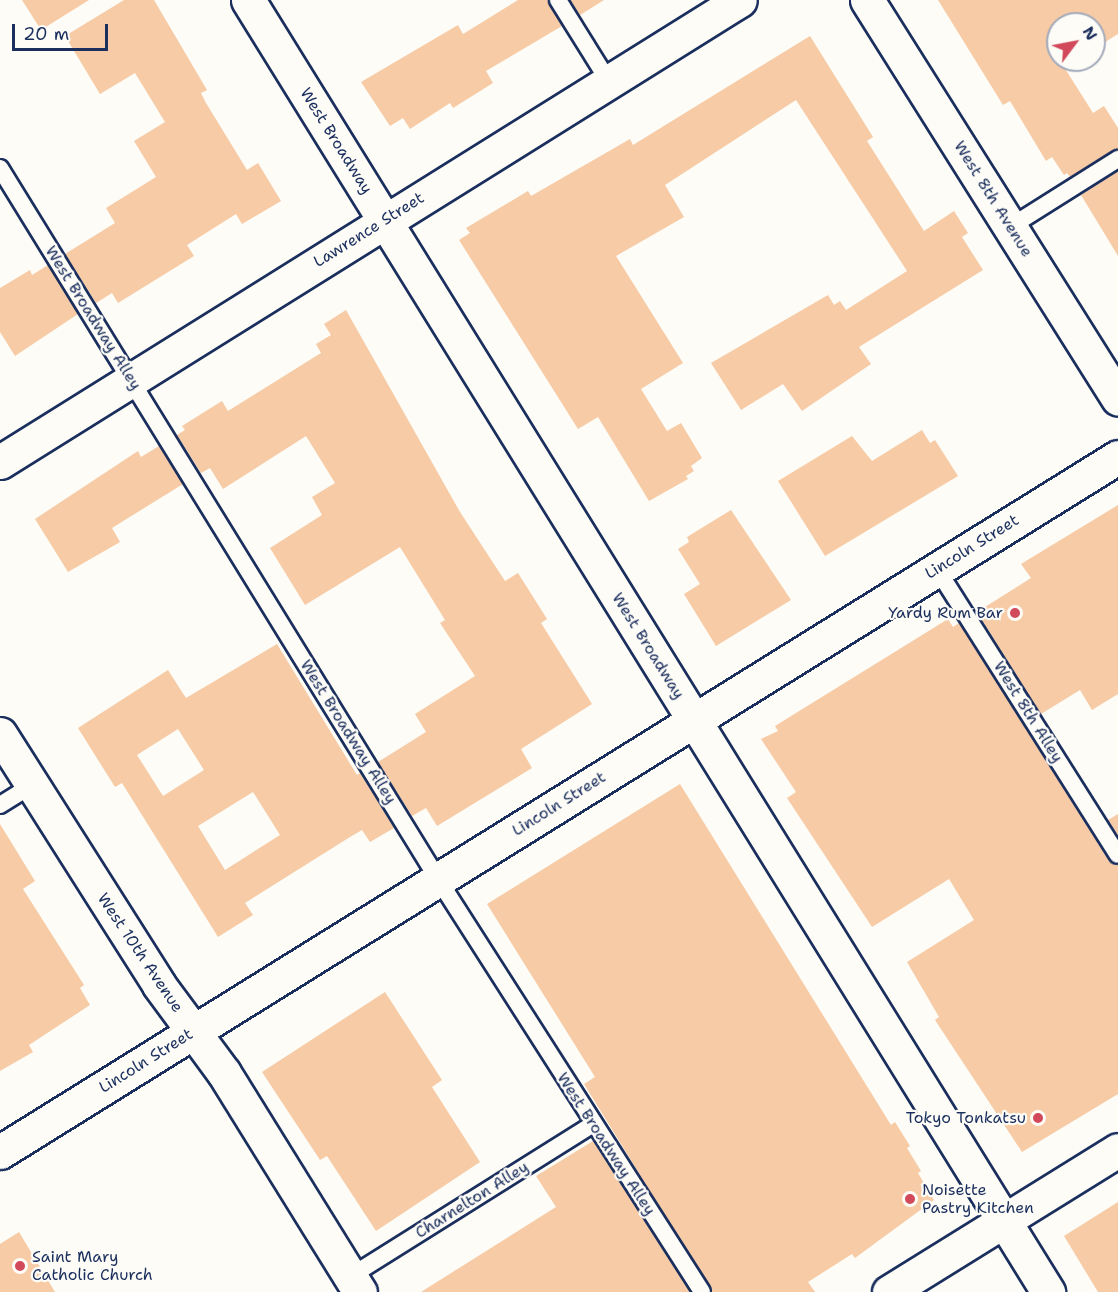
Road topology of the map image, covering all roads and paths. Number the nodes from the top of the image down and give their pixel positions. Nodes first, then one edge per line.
1 (248, 0) edge
2 (558, 0) edge
3 (740, 0) edge
4 (867, 0) edge
5 (609, 82) junction
6 (1118, 159) edge
7 (0, 168) edge
8 (385, 220) junction
9 (1010, 227) junction
10 (132, 380) junction
11 (1118, 398) edge
12 (1118, 457) edge
13 (0, 462) edge
14 (937, 569) junction
15 (695, 721) junction
16 (0, 734) edge
17 (32, 786) junction
18 (0, 805) edge
19 (1118, 855) edge
20 (438, 879) junction
21 (193, 1031) junction
22 (593, 1124) junction
23 (1118, 1150) edge
24 (0, 1152) edge
25 (1004, 1221) junction
26 (356, 1284) edge
27 (702, 1292) edge
28 (889, 1292) edge
29 (1048, 1292) edge

1 - 8 street, West Broadway
2 - 5 lane
3 - 5 street, Lawrence Street
4 - 9 street, West 8th Avenue
5 - 8 street, Lawrence Street
6 - 9 lane
7 - 10 lane, West Broadway Alley
8 - 10 street, Lawrence Street
8 - 15 street, West Broadway
9 - 11 street, West 8th Avenue
10 - 13 street, Lawrence Street
10 - 20 lane, West Broadway Alley
12 - 14 street, Lincoln Street
14 - 15 street, Lincoln Street
14 - 19 lane, West 8th Alley
15 - 20 street, Lincoln Street
15 - 25 street, West Broadway
16 - 17 street, West 10th Avenue
17 - 18 lane
17 - 21 street, West 10th Avenue
20 - 21 street, Lincoln Street
20 - 22 lane, West Broadway Alley
21 - 24 street, Lincoln Street
21 - 26 street, West 10th Avenue
22 - 26 lane, Charnelton Alley
22 - 27 lane, West Broadway Alley
23 - 25 street
25 - 28 street
25 - 29 street, West Broadway

